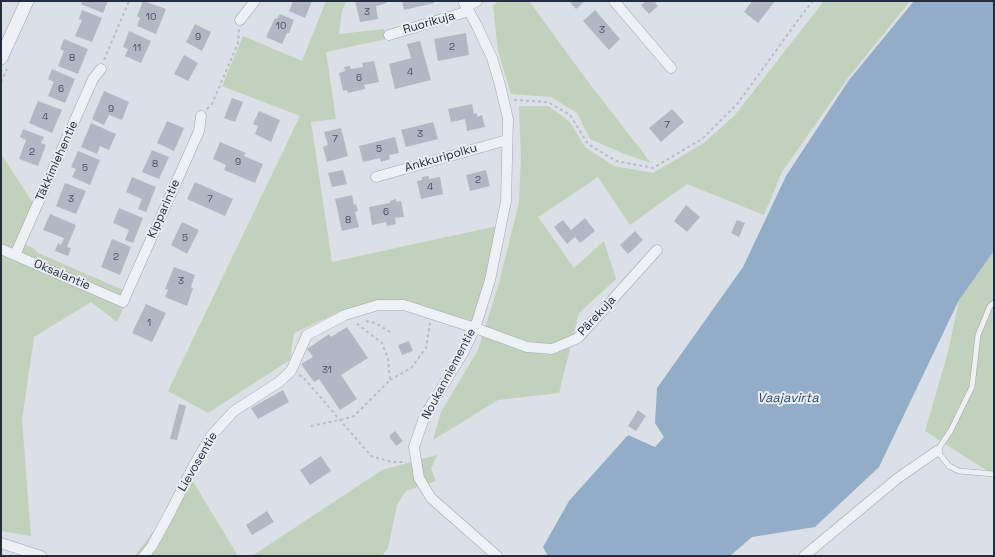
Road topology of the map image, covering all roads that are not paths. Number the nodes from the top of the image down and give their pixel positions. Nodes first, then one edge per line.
1 (27, 1) edge
2 (255, 1) edge
3 (477, 1) edge
4 (614, 1) edge
5 (466, 6) edge
6 (240, 20) road end
7 (389, 34) dead end
8 (1, 58) edge
9 (671, 68) dead end
10 (101, 69) road end
11 (201, 116) road end
12 (507, 140) junction
13 (376, 177) dead end
14 (1, 249) edge
15 (657, 250) dead end
16 (15, 255) junction
17 (123, 302) joint
18 (994, 303) edge
19 (475, 328) junction
20 (937, 451) junction
21 (994, 474) edge
22 (1, 543) edge
23 (42, 556) edge
24 (144, 556) edge
25 (497, 556) edge
26 (804, 556) edge

1 - 8 street
2 - 6 street
3 - 5 street, Ruorikuja
4 - 9 street
5 - 7 street, Ruorikuja
5 - 12 street, Noukanniementie
10 - 16 street, Täkkimiehentie
11 - 17 street, Kipparintie
12 - 13 street, Ankkuripolku
12 - 19 street, Noukanniementie
14 - 16 street, Oksalantie
15 - 19 street, Pärekuja
16 - 17 street, Oksalantie
18 - 20 lane
19 - 24 street, Lievosentie
19 - 25 street, Noukanniementie
20 - 21 lane
20 - 26 street
22 - 23 street

